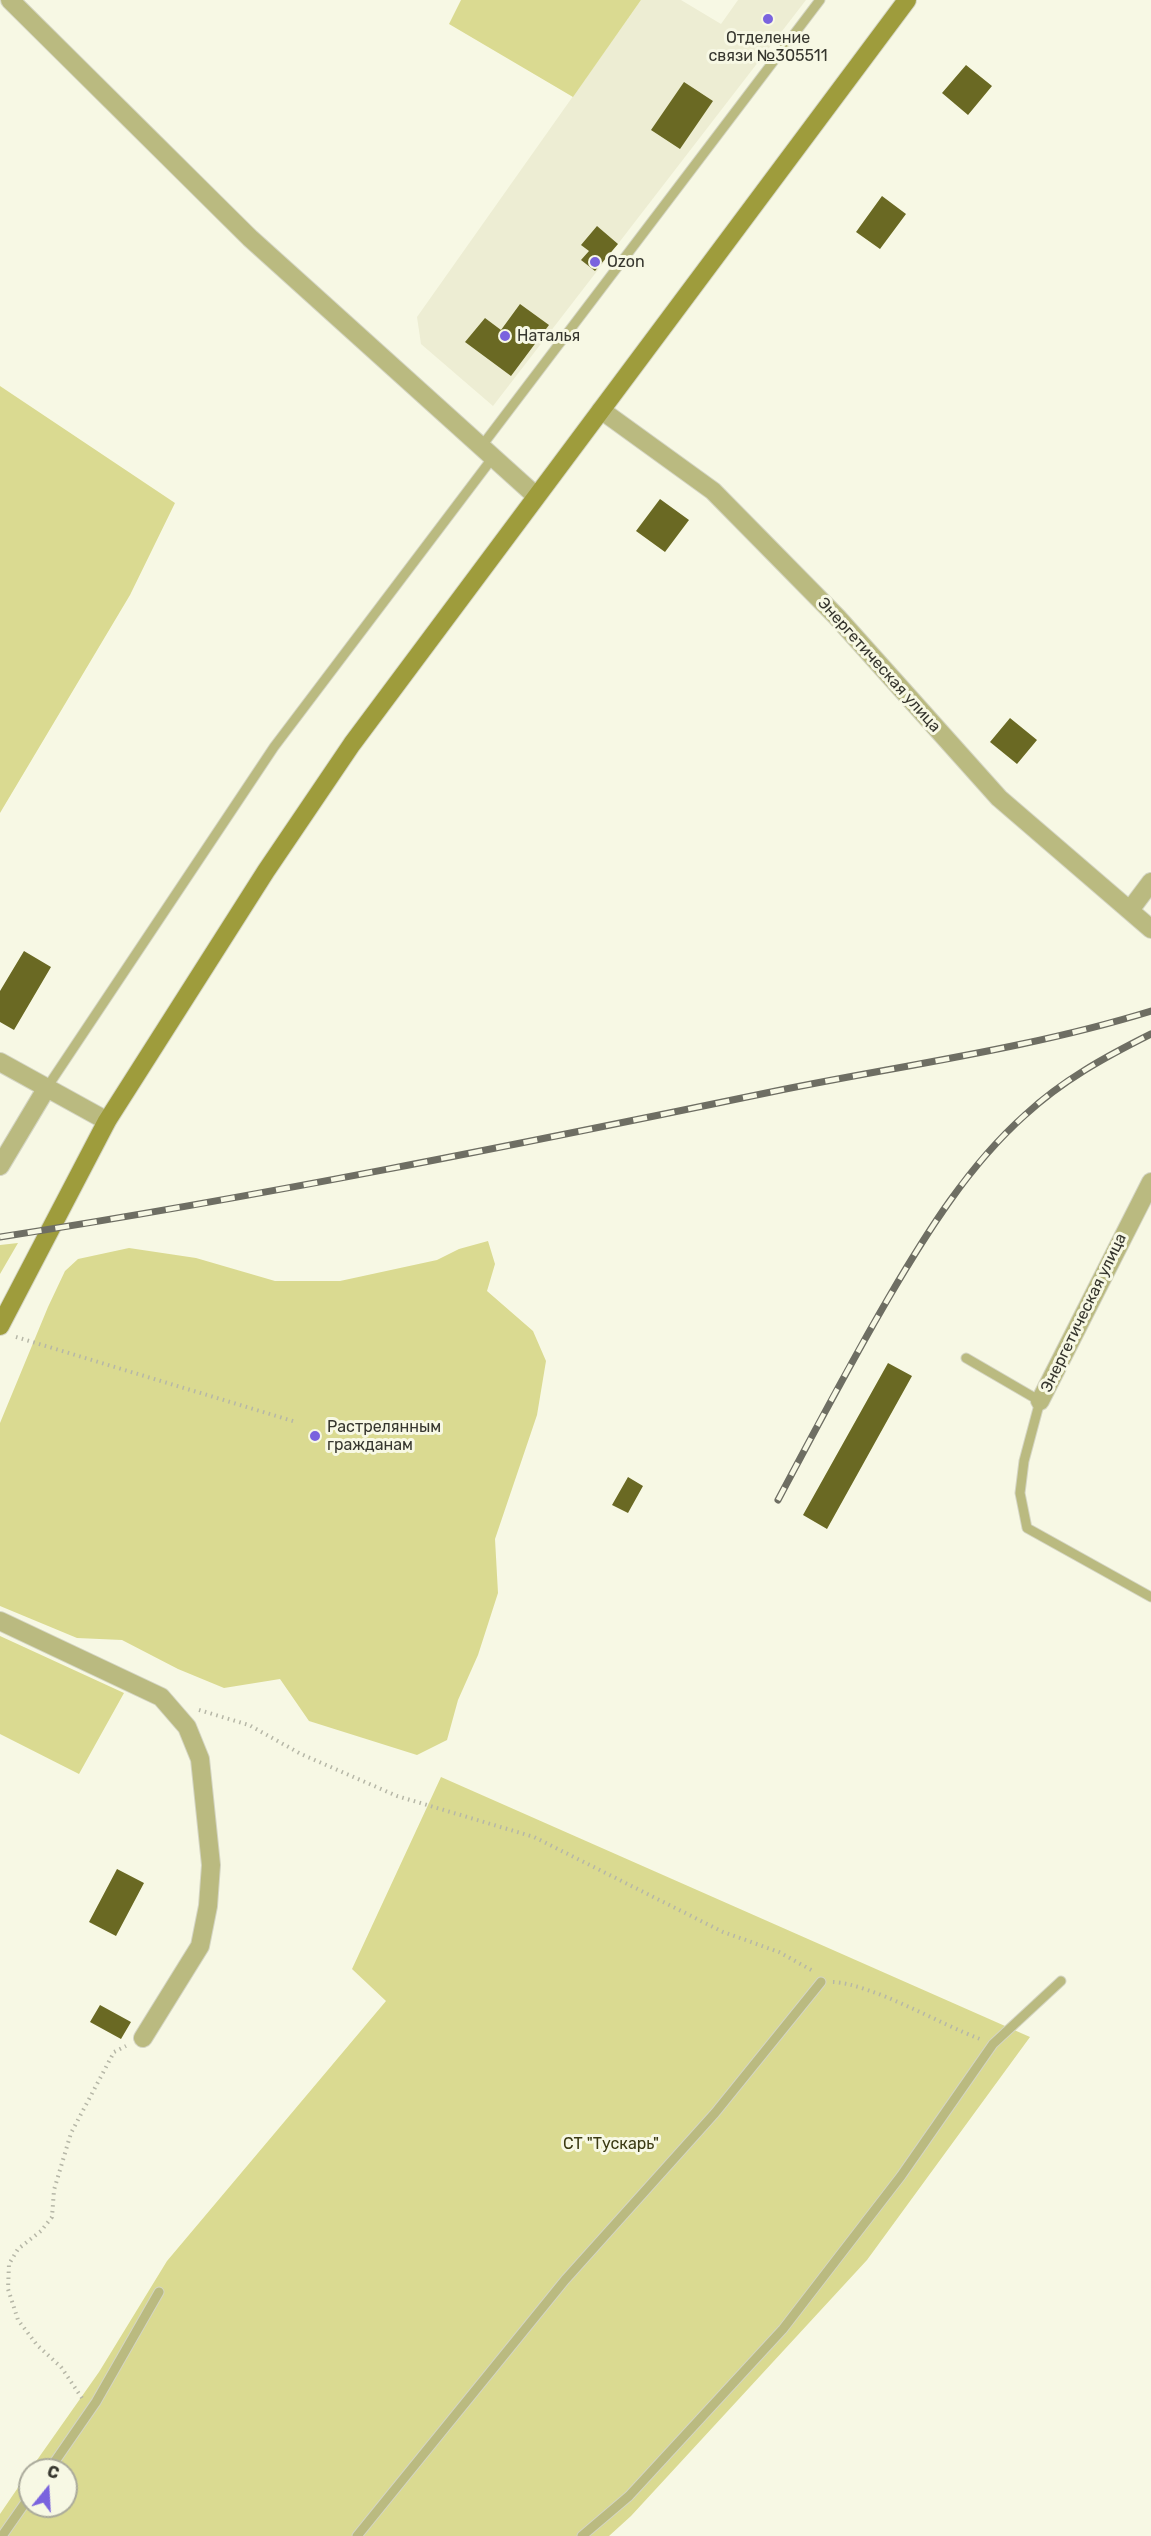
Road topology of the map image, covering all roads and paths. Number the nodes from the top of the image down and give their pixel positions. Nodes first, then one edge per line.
1 (820, 0) edge
2 (907, 0) edge
3 (12, 1) edge
4 (601, 410) junction
5 (488, 452) junction
6 (536, 496) junction
7 (1151, 882) edge
8 (1130, 910) junction
9 (1151, 929) edge
10 (0, 1062) edge
11 (46, 1089) junction
12 (107, 1121) junction
13 (0, 1166) edge
14 (1151, 1182) edge
15 (4, 1324) edge
16 (966, 1358) dead end
17 (1040, 1401) junction
18 (296, 1422) dead end
19 (1151, 1598) edge
20 (0, 1621) edge
21 (161, 1697) junction
22 (1061, 1981) dead end
23 (821, 1982) junction
24 (142, 2038) joint
25 (993, 2044) junction
26 (159, 2292) dead end
27 (87, 2416) junction
28 (57, 2458) edge
29 (18, 2513) edge
30 (2, 2536) edge
31 (357, 2536) edge
32 (582, 2536) edge

1 - 5 lane
2 - 4 main road
3 - 5 street
4 - 6 main road
4 - 8 street, Энергетическая улица
5 - 6 street
5 - 11 lane
6 - 12 main road
7 - 8 street
8 - 9 street, Энергетическая улица
10 - 11 street
11 - 12 street
11 - 13 street
12 - 15 main road
14 - 17 street, Энергетическая улица
15 - 18 path
16 - 17 lane, Энергетическая улица
17 - 19 lane
20 - 21 street
21 - 23 path
21 - 24 street
22 - 25 lane
23 - 25 path
23 - 31 lane
24 - 27 path
25 - 32 lane
26 - 27 lane
27 - 28 lane
29 - 30 lane

